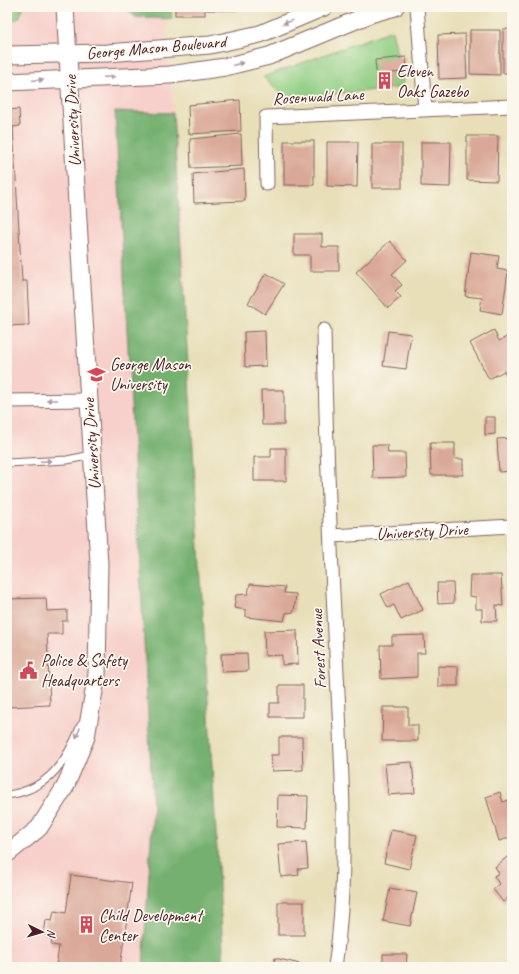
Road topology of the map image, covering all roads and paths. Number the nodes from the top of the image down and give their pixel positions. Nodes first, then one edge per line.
1 (65, 7) edge
2 (324, 7) edge
3 (395, 7) edge
4 (417, 7) edge
5 (68, 54) junction
6 (7, 56) edge
7 (70, 79) junction
8 (7, 82) edge
9 (512, 106) edge
10 (425, 109) junction
11 (267, 184) dead end
12 (324, 330) dead end
13 (88, 400) junction
14 (7, 401) edge
15 (93, 455) junction
16 (7, 463) edge
17 (512, 526) edge
18 (331, 536) junction
19 (93, 697) junction
20 (7, 795) edge
21 (7, 854) edge
22 (335, 967) edge

1 - 5 street, University Drive
2 -> 5 street, George Mason Boulevard
7 -> 3 street, George Mason Boulevard
4 - 10 street
5 - 6 street, George Mason Boulevard
5 - 7 street, University Drive
8 -> 7 street, George Mason Boulevard
7 - 13 street, University Drive
9 - 10 street, Rosenwald Lane
10 - 11 street, Rosenwald Lane
12 - 18 street, Forest Avenue
13 -> 14 street
13 - 15 street, University Drive
16 -> 15 lane
15 - 19 street, University Drive
17 - 18 street, University Drive
18 - 22 street, Forest Avenue
19 -> 20 lane
19 - 21 street, University Drive

